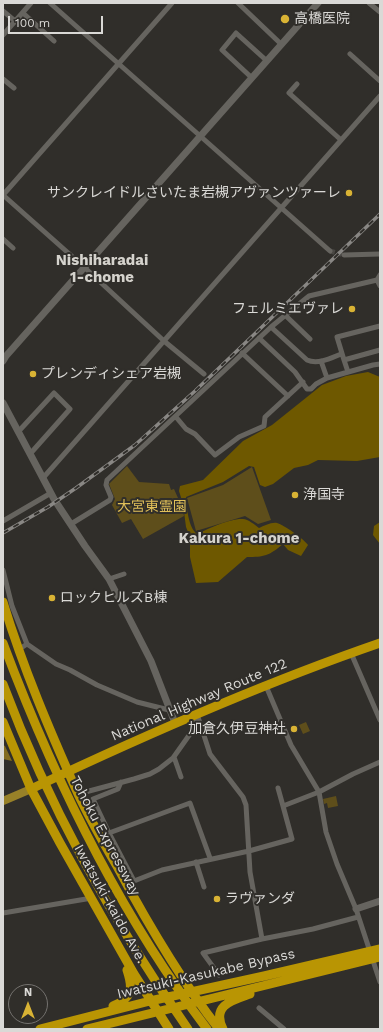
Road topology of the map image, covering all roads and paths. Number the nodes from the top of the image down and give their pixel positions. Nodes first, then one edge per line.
1 (31, 3) edge
2 (50, 3) edge
3 (164, 3) edge
4 (238, 3) edge
5 (318, 3) edge
6 (370, 3) edge
7 (170, 5) edge
8 (3, 11) edge
9 (380, 12) edge
10 (23, 13) junction
11 (15, 21) junction
12 (3, 35) edge
13 (54, 41) dead end
14 (281, 44) junction
15 (350, 54) dead end
16 (267, 61) junction
17 (119, 64) junction
18 (252, 78) junction
19 (3, 79) edge
20 (380, 81) edge
21 (297, 84) dead end
22 (14, 88) dead end
23 (380, 96) edge
24 (200, 137) junction
25 (341, 140) junction
26 (281, 207) junction
27 (3, 239) edge
28 (13, 248) dead end
29 (330, 252) tunnel mouth
30 (380, 254) edge
31 (344, 256) tunnel mouth
32 (84, 266) junction
33 (380, 275) edge
34 (377, 280) junction
35 (380, 286) edge
36 (285, 315) junction
37 (380, 326) edge
38 (271, 327) junction
39 (259, 338) junction
40 (310, 338) dead end
41 (164, 342) junction
42 (380, 350) edge
43 (242, 353) junction
44 (341, 354) junction
45 (344, 360) junction
46 (3, 361) edge
47 (321, 361) junction
48 (380, 364) edge
49 (348, 372) junction
50 (204, 374) dead end
51 (327, 378) junction
52 (303, 382) junction
53 (288, 396) junction
54 (3, 403) edge
55 (176, 417) junction
56 (18, 432) junction
57 (30, 454) junction
58 (43, 478) junction
59 (50, 493) junction
60 (3, 522) edge
61 (70, 524) junction
62 (3, 570) edge
63 (124, 574) dead end
64 (109, 579) junction
65 (4, 606) edge
66 (3, 643) edge
67 (380, 643) edge
68 (27, 644) junction
69 (18, 650) junction
70 (351, 653) junction
71 (3, 684) edge
72 (266, 686) junction
73 (170, 710) junction
74 (197, 714) junction
75 (380, 720) edge
76 (3, 722) edge
77 (175, 723) junction
78 (174, 757) junction
79 (380, 762) edge
80 (69, 771) junction
81 (181, 777) dead end
82 (121, 782) junction
83 (278, 788) dead end
84 (31, 789) junction
85 (319, 792) junction
86 (78, 794) junction
87 (3, 801) edge
88 (283, 806) junction
89 (109, 833) junction
90 (249, 851) junction
91 (210, 858) junction
92 (196, 862) junction
93 (204, 887) dead end
94 (92, 898) junction
95 (380, 901) edge
96 (3, 913) edge
97 (357, 913) junction
98 (262, 938) junction
99 (380, 949) edge
100 (123, 954) junction
101 (374, 956) edge
102 (178, 971) junction
103 (219, 975) dead end
104 (281, 981) junction
105 (380, 982) edge
106 (212, 987) junction
107 (161, 990) junction
108 (192, 991) junction
109 (150, 1001) junction
110 (199, 1002) junction
111 (259, 1008) dead end
112 (158, 1012) junction
113 (55, 1025) junction
114 (109, 1026) edge
115 (40, 1029) edge
116 (87, 1029) edge
117 (169, 1029) edge
118 (183, 1029) edge
119 (188, 1029) edge
120 (207, 1029) edge
121 (219, 1029) edge
122 (223, 1029) edge
123 (284, 1029) edge

1 - 10 street
2 - 17 street
3 - 7 street
4 - 14 street
5 - 14 street
6 - 9 street
7 - 17 street
8 - 11 street
10 - 11 street
10 - 13 street
11 - 12 street
14 - 16 street
15 - 20 street
16 - 18 street
16 - 18 street
17 - 24 street
17 - 32 street
18 - 24 street
19 - 22 street
21 - 25 street
23 - 25 street
24 - 26 street
24 - 32 street
25 - 26 street
26 - 29 street
26 - 41 street
27 - 28 street
30 - 31 street
32 - 41 street
32 - 46 street
33 - 34 street
34 - 35 street
34 - 36 street
36 - 38 street
36 - 40 street
37 - 44 street
38 - 39 street
38 - 47 street
39 - 43 street
39 - 52 street
41 - 50 street
41 - 58 street
42 - 45 street
43 - 53 street
43 - 55 street
44 - 45 street
44 - 47 street
45 - 49 street
47 - 51 street
48 - 49 street
49 - 51 street
51 - 52 street
52 - 53 street
53 - 55 street
54 - 56 street
55 - 61 street
56 - 57 street
56 - 57 street
57 - 58 street
58 - 59 street
59 - 60 street
59 - 61 street
61 - 64 street
62 - 68 street
63 - 64 street
64 - 73 street
65 - 69 highway, Iwatsuki-kaido Ave.
66 - 120 highway, Tohoku Expressway
67 - 70 highway, National Highway Route 122
68 - 69 street
68 - 73 street
69 - 80 highway, Iwatsuki-kaido Ave.
70 - 72 highway, National Highway Route 122
70 - 75 street
71 - 107 highway, Tohoku Expressway
72 - 74 highway, National Highway Route 122
72 - 85 street
73 - 77 street
74 - 77 highway, National Highway Route 122
74 - 78 street
74 - 90 street
76 - 84 highway, Iwatsuki-kaido Ave.
77 - 80 highway, National Highway Route 122
78 - 81 street
78 - 82 street
79 - 85 street
80 - 84 highway, National Highway Route 122
80 - 86 highway, Iwatsuki-kaido Ave.
82 - 86 street
82 - 89 street
83 - 88 street
84 - 87 main road
84 - 94 highway, Iwatsuki-kaido Ave.
85 - 88 street
85 - 97 street
86 - 102 highway, Iwatsuki-kaido Ave.
88 - 90 street
89 - 91 street
89 - 92 street
90 - 91 street
90 - 98 street
91 - 92 street
92 - 93 street
94 - 96 street
94 - 100 highway, Iwatsuki-kaido Ave.
95 - 97 street
97 - 98 street
97 - 101 street
98 - 103 street
99 - 101 highway, Iwatsuki-Kasukabe Bypass
100 - 109 highway, Iwatsuki-kaido Ave.
100 - 113 highway
101 - 104 highway, Iwatsuki-Kasukabe Bypass
101 - 105 street
101 - 106 highway, Iwatsuki-Kasukabe Bypass
102 - 106 highway
102 - 108 highway, Iwatsuki-kaido Ave.
104 - 110 highway, Iwatsuki-Kasukabe Bypass
104 - 122 highway
106 - 108 highway, Iwatsuki-Kasukabe Bypass
107 - 118 highway
107 - 119 highway, Tohoku Expressway
108 - 109 highway, Iwatsuki-Kasukabe Bypass
108 - 110 highway, Iwatsuki-kaido Ave.
109 - 112 highway, Iwatsuki-kaido Ave.
109 - 113 highway, Iwatsuki-Kasukabe Bypass
110 - 112 highway, Iwatsuki-Kasukabe Bypass
110 - 121 highway, Iwatsuki-kaido Ave.
111 - 123 street
112 - 114 highway, Iwatsuki-Kasukabe Bypass
112 - 117 highway, Iwatsuki-kaido Ave.
113 - 115 highway, Iwatsuki-Kasukabe Bypass
114 - 116 highway, Iwatsuki-Kasukabe Bypass

